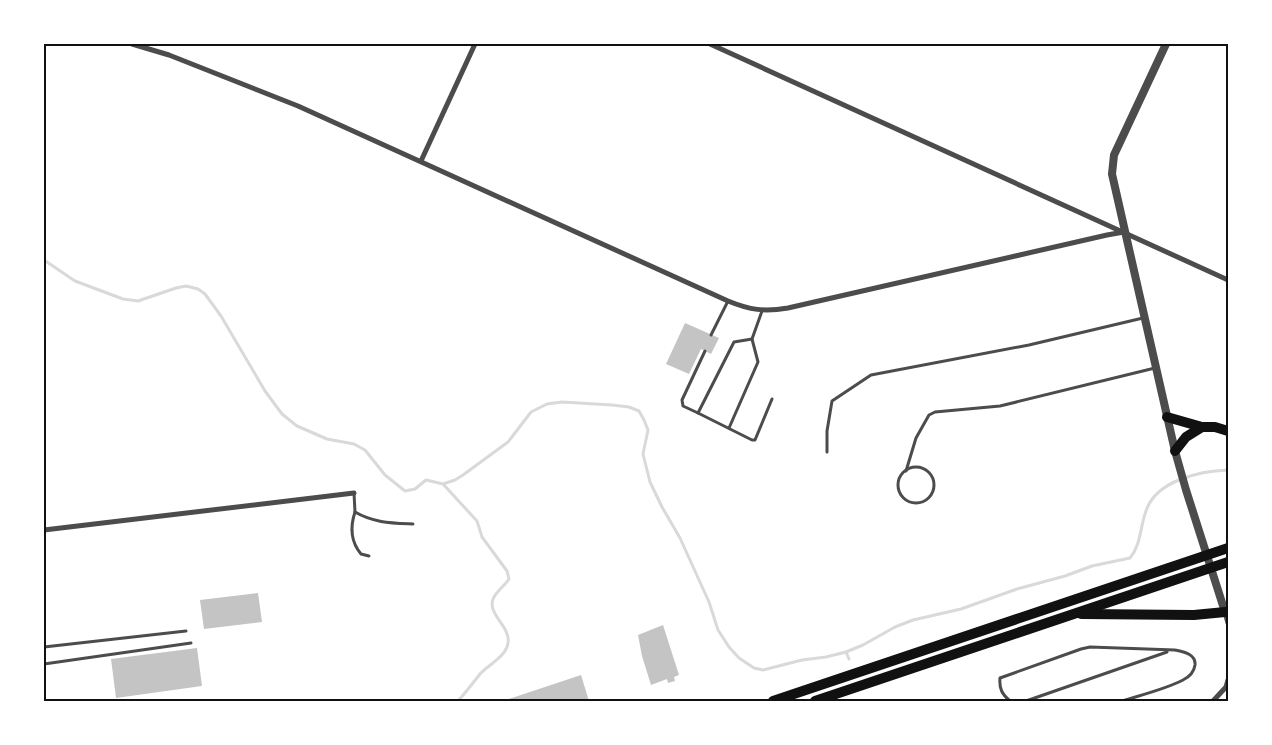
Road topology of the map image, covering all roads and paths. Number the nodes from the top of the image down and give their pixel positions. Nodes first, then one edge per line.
1 (132, 44) edge
2 (475, 44) edge
3 (710, 44) edge
4 (1166, 44) edge
5 (421, 161) junction
6 (1124, 232) junction
7 (1228, 280) edge
8 (728, 302) junction
9 (762, 311) junction
10 (1144, 318) junction
11 (712, 335) dead end
12 (752, 339) junction
13 (705, 351) dead end
14 (1155, 368) junction
15 (772, 399) dead end
16 (698, 413) junction
17 (1167, 417) junction
18 (1202, 427) junction
19 (729, 428) junction
20 (1228, 431) edge
21 (1175, 451) junction
22 (827, 452) dead end
23 (906, 471) junction
24 (354, 493) joint
25 (355, 512) junction
26 (414, 524) dead end
27 (44, 530) edge
28 (1228, 548) edge
29 (1207, 555) junction
30 (369, 556) dead end
31 (1228, 562) edge
32 (1212, 568) junction
33 (1225, 612) junction
34 (1074, 614) junction
35 (1228, 623) edge
36 (186, 631) dead end
37 (191, 643) dead end
38 (44, 647) edge
39 (1171, 650) junction
40 (44, 664) edge
41 (1228, 680) edge
42 (1227, 688) edge
43 (773, 701) edge
44 (815, 701) edge
45 (1010, 701) edge
46 (1026, 701) edge
47 (1122, 701) edge
48 (1213, 701) edge

1 - 5 street
2 - 5 street
3 - 6 street
4 - 6 street
5 - 8 street
6 - 7 street
6 - 9 street
6 - 10 street
8 - 9 street
8 - 11 lane
9 - 12 lane
10 - 14 street
10 - 22 lane
12 - 16 lane
12 - 19 lane
13 - 16 lane
14 - 17 street
14 - 23 lane
15 - 19 lane
16 - 19 lane
17 - 18 highway
17 - 21 street
18 - 20 highway
18 - 21 highway
21 - 29 street
23 - 23 lane
24 - 25 lane
24 - 27 street
25 - 26 lane
25 - 30 lane
28 - 29 highway
29 - 32 street
29 - 43 highway
31 - 32 highway
32 - 33 street
32 - 34 highway
33 - 34 highway
33 - 35 street
34 - 44 highway
36 - 38 lane
37 - 40 lane
39 - 45 lane
39 - 46 lane
39 - 47 lane
41 - 42 street
42 - 48 street

